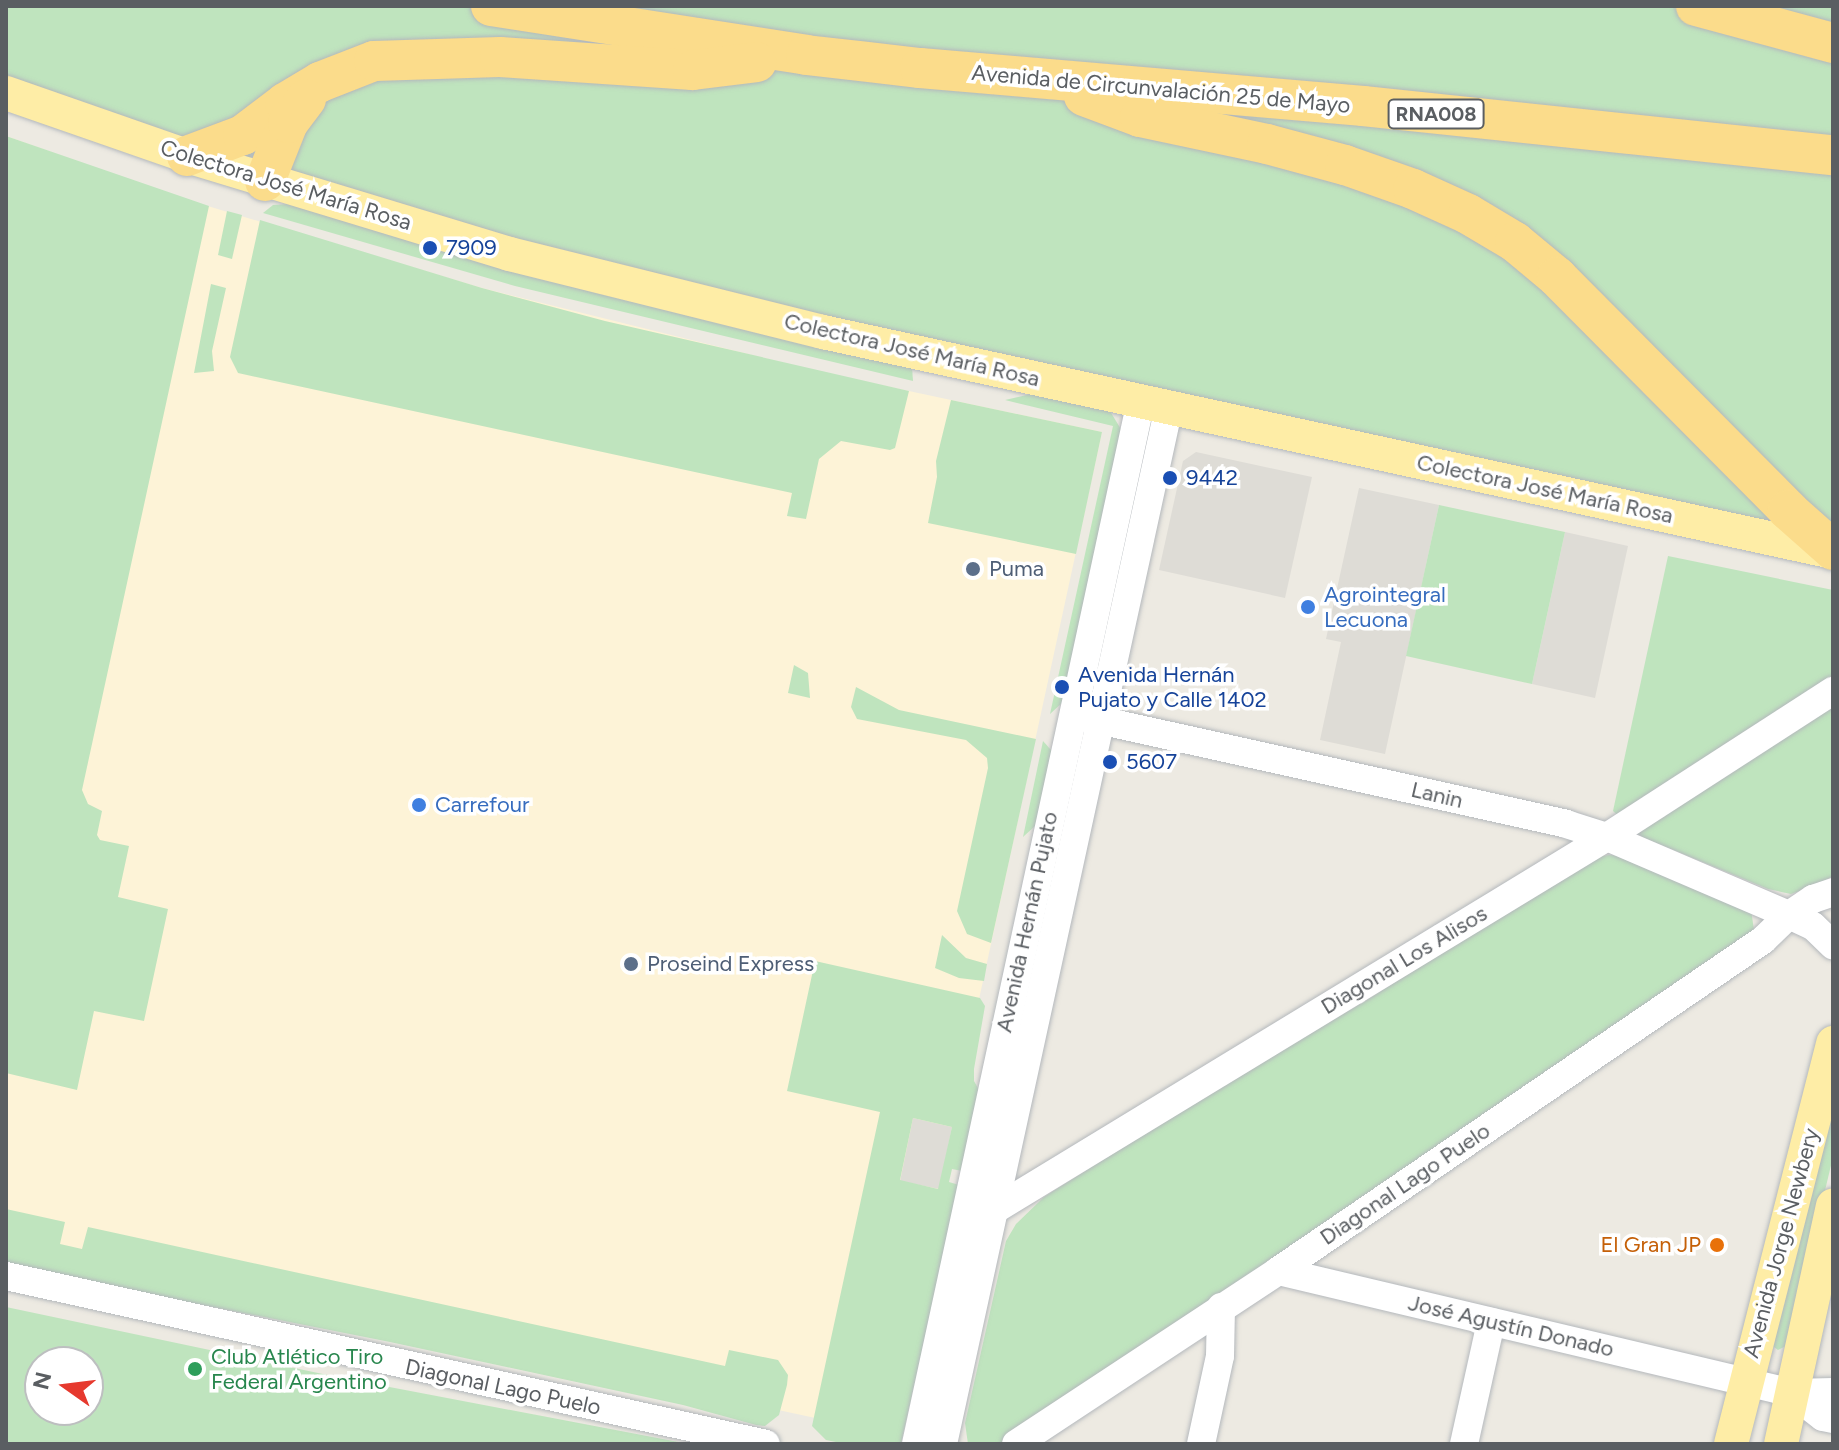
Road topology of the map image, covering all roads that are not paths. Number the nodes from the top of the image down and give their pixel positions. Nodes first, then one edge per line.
1 (491, 6) edge
2 (1696, 6) edge
3 (1833, 43) edge
4 (806, 55) junction
5 (1039, 79) junction
6 (320, 82) junction
7 (6, 93) edge
8 (1833, 155) edge
9 (187, 156) junction
10 (265, 181) junction
11 (1155, 404) junction
12 (1833, 551) edge
13 (1833, 691) edge
14 (1073, 714) junction
15 (1101, 720) junction
16 (1607, 837) junction
17 (1833, 892) edge
18 (1789, 915) junction
19 (1833, 945) edge
20 (1833, 1043) edge
21 (1833, 1206) edge
22 (981, 1207) junction
23 (1278, 1271) junction
24 (6, 1276) edge
25 (1221, 1307) junction
26 (1491, 1322) junction
27 (1745, 1382) junction
28 (1833, 1392) edge
29 (1792, 1393) junction
30 (1833, 1419) edge
31 (766, 1444) edge
32 (916, 1444) edge
33 (943, 1444) edge
34 (1016, 1444) edge
35 (1201, 1444) edge
36 (1464, 1444) edge
37 (1731, 1444) edge
38 (1781, 1444) edge

1 - 4 highway, Avenida de Circunvalación 25 de Mayo / RNA008
2 - 3 highway
4 - 5 highway, Avenida de Circunvalación 25 de Mayo / RNA008
4 - 6 highway
5 - 8 highway, Avenida de Circunvalación 25 de Mayo / RNA008
5 - 12 highway
6 - 9 highway
6 - 10 highway
7 - 9 main road, Colectora José María Rosa
9 - 10 main road, Colectora José María Rosa
10 - 11 main road, Colectora José María Rosa
11 - 12 main road, Colectora José María Rosa
11 - 14 street, Avenida Hernán Pujato
11 - 15 street, Avenida Hernán Pujato
13 - 16 street, Diagonal Los Alisos
14 - 15 street, Lanin
14 - 22 street, Avenida Hernán Pujato
15 - 16 street, Lanin
15 - 22 street, Avenida Hernán Pujato
16 - 18 street, Lanin
16 - 22 street, Diagonal Los Alisos
17 - 18 street, Diagonal Lago Puelo
18 - 19 street
18 - 23 street, Diagonal Lago Puelo
20 - 27 main road, Avenida Jorge Newbery
21 - 29 main road, Avenida Jorge Newbery
22 - 32 street, Avenida Hernán Pujato
22 - 33 street, Avenida Hernán Pujato
23 - 25 street, Diagonal Lago Puelo
23 - 26 street, José Agustín Donado
24 - 31 street, Diagonal Lago Puelo
25 - 34 street, Diagonal Lago Puelo
25 - 35 street
26 - 27 street, José Agustín Donado
26 - 36 street
27 - 29 street, José Agustín Donado
27 - 37 main road, Avenida Jorge Newbery
28 - 29 street
29 - 30 street
29 - 38 main road, Avenida Jorge Newbery

